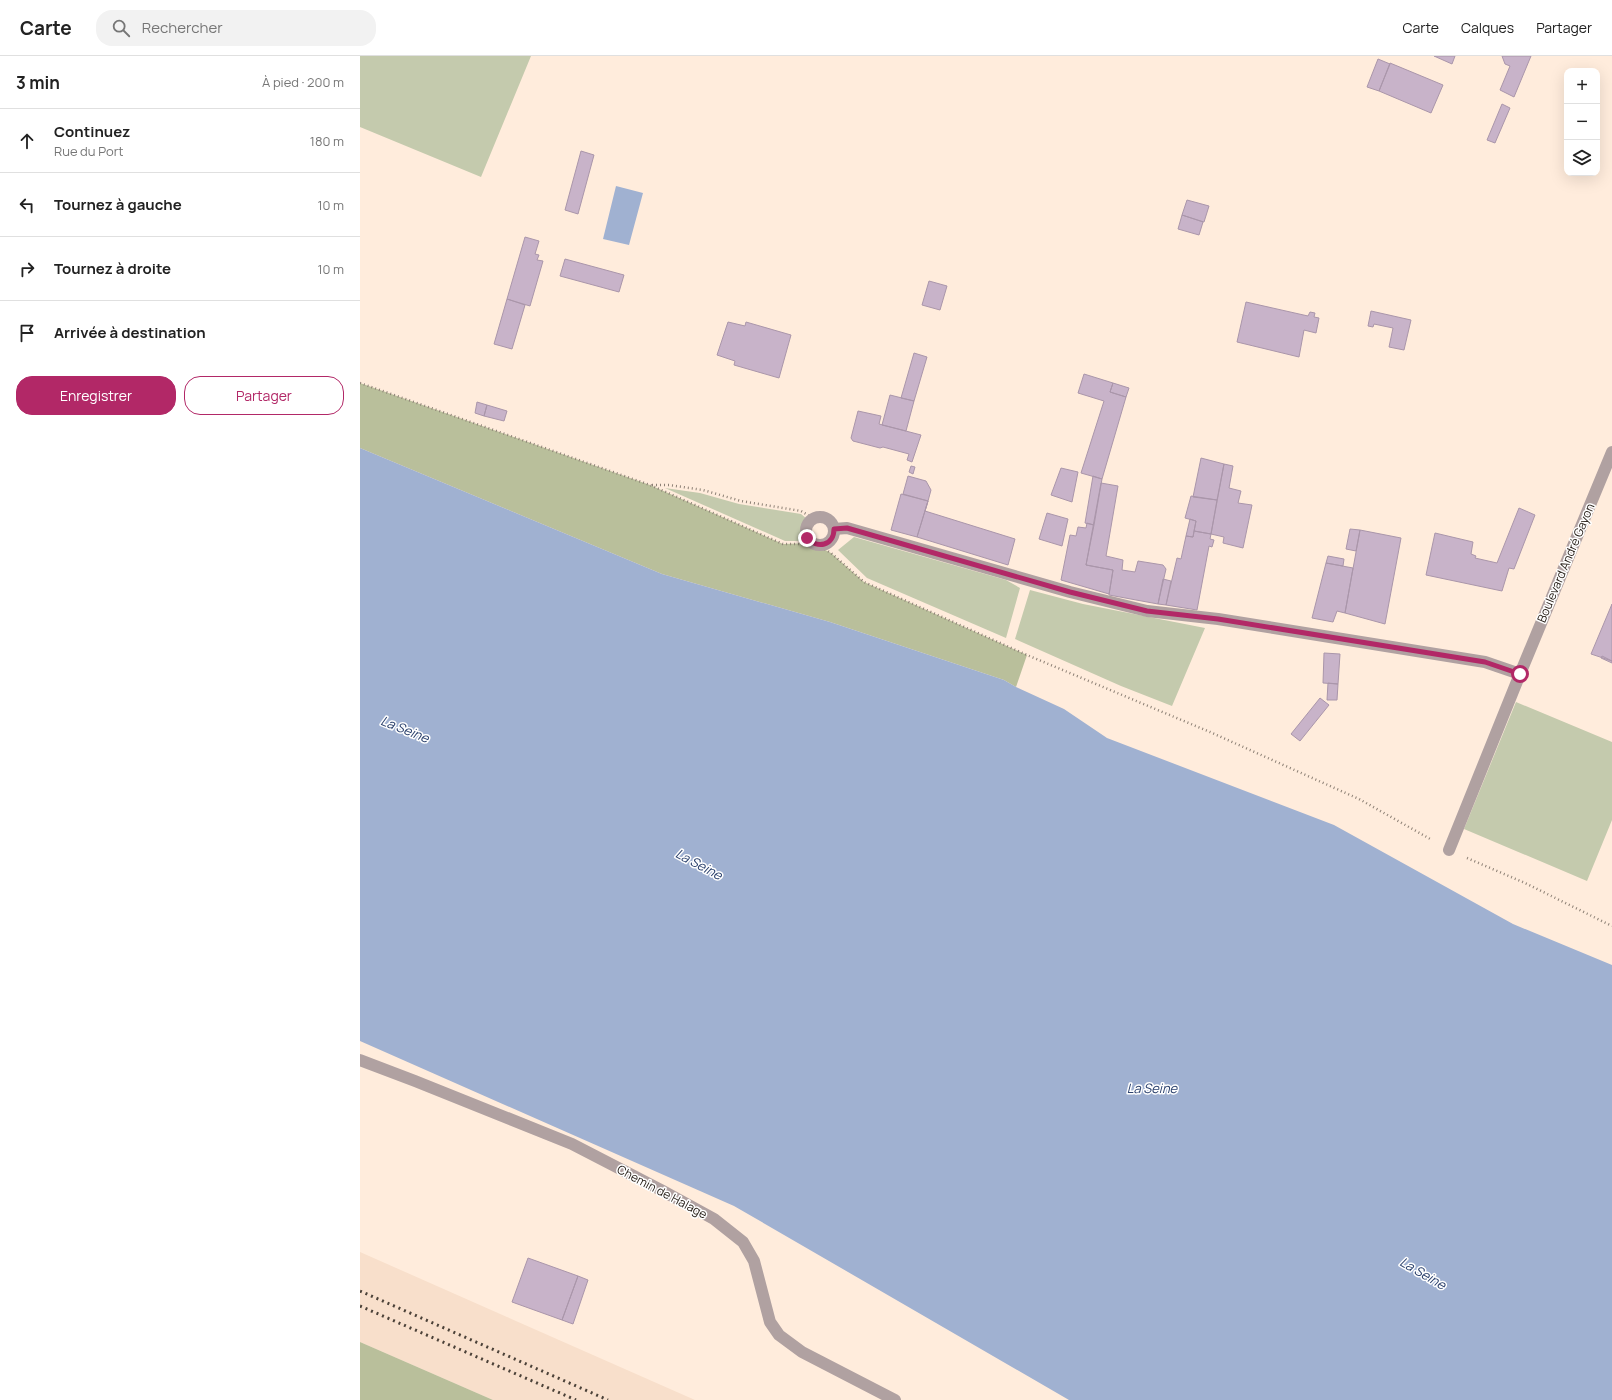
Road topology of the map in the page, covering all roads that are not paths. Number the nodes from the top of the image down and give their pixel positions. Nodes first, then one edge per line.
1 (1612, 452) edge
2 (834, 529) junction
3 (1520, 674) junction
4 (1449, 850) road end
5 (360, 1060) edge
6 (895, 1400) edge

1 - 3 street, Boulevard André Gayon
2 - 2 street
2 - 3 street
3 - 4 street, Boulevard André Gayon
5 - 6 street, Chemin de Halage

